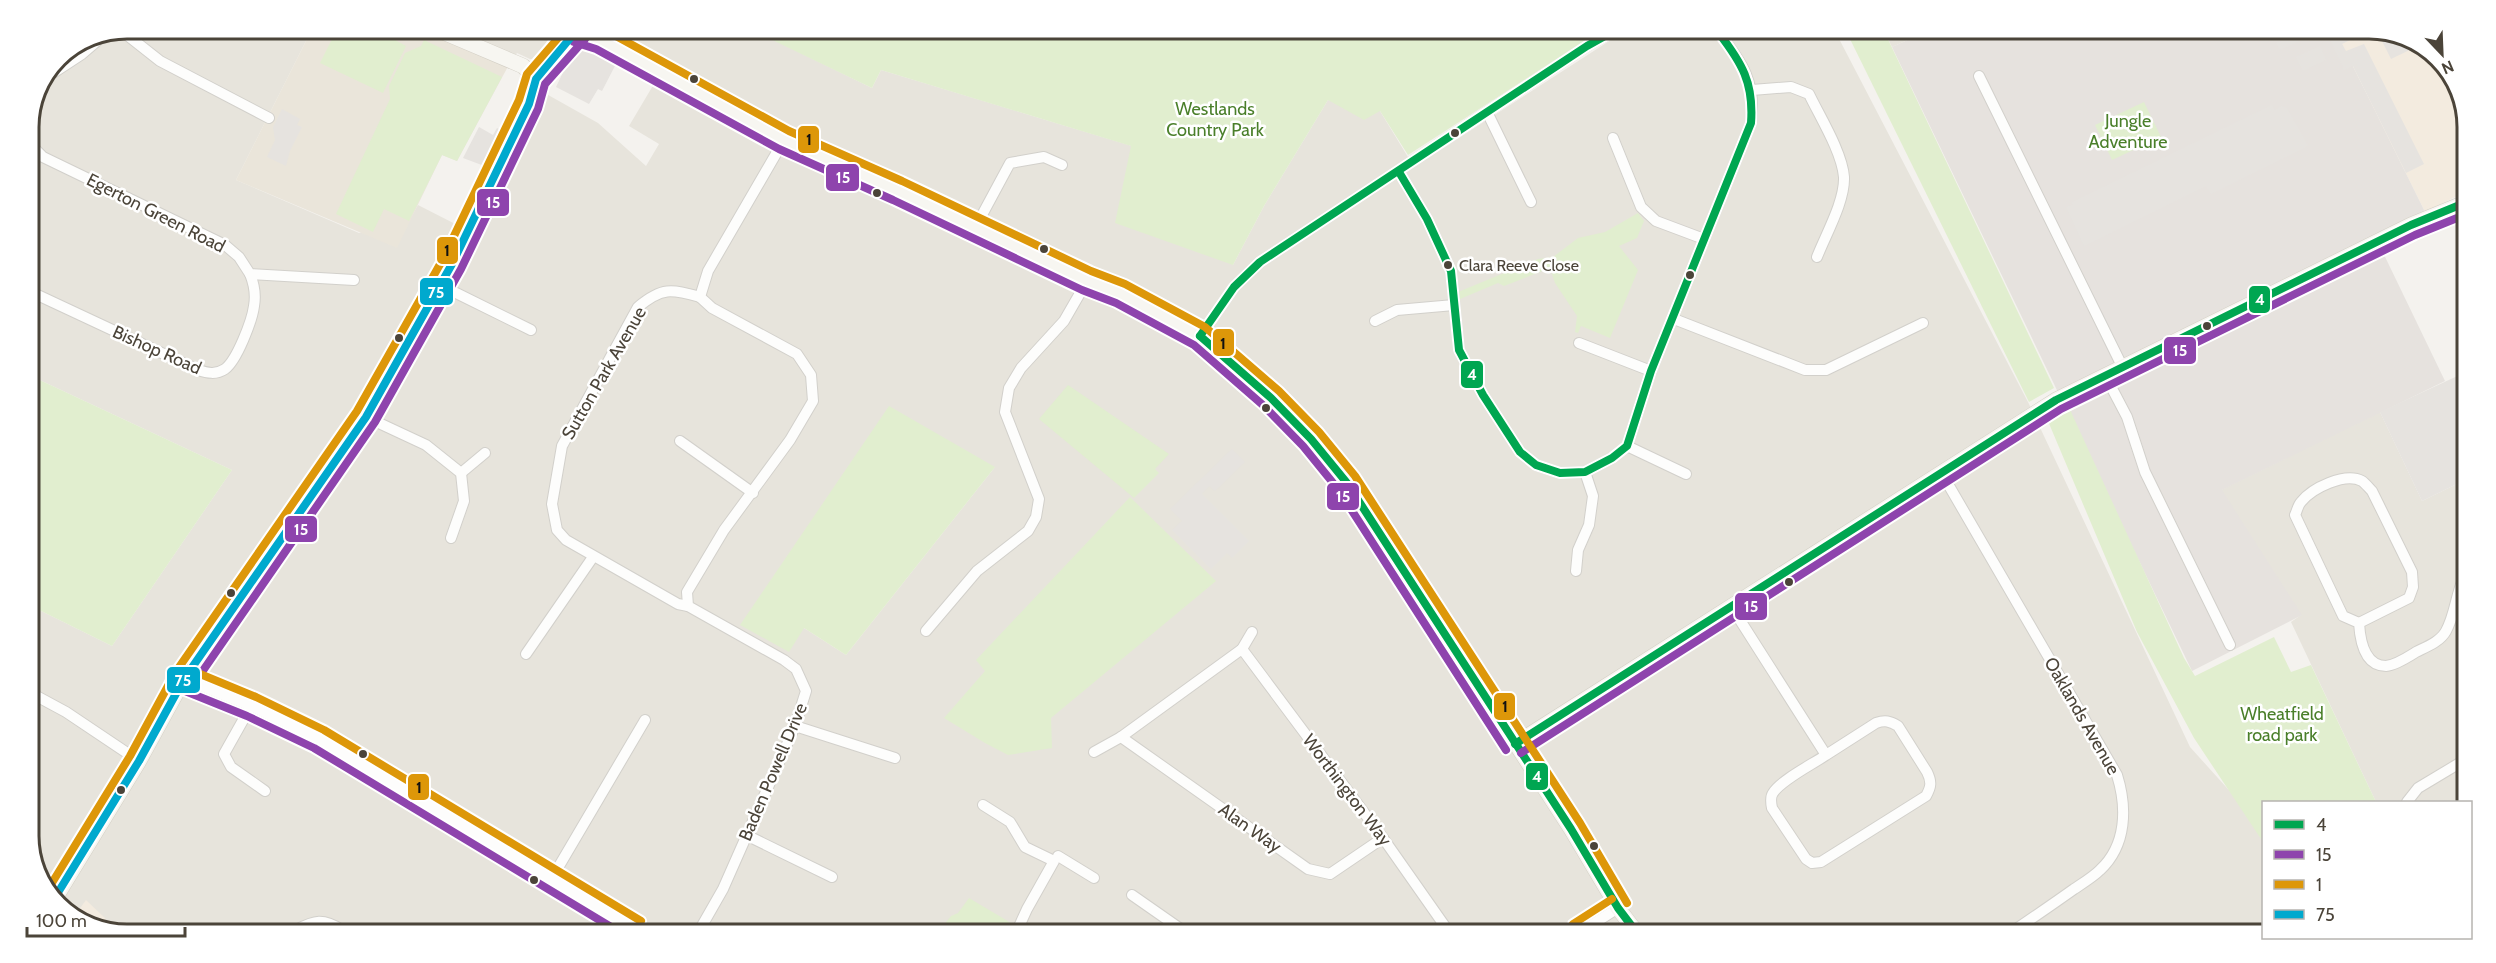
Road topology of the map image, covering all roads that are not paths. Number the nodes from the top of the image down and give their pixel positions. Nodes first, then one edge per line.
1 (132, 39) edge
2 (460, 39) edge
3 (570, 39) edge
4 (600, 39) edge
5 (1601, 39) edge
6 (1723, 39) edge
7 (88, 49) edge
8 (65, 65) edge
9 (1979, 76) dead end
10 (536, 79) junction
11 (1752, 90) junction
12 (1487, 112) junction
13 (268, 118) dead end
14 (1613, 138) dead end
15 (784, 140) junction
16 (39, 153) edge
17 (1062, 165) dead end
18 (1399, 172) junction
19 (1531, 202) dead end
20 (2457, 206) edge
21 (975, 228) junction
22 (1704, 239) junction
23 (1817, 257) dead end
24 (250, 274) junction
25 (354, 280) dead end
26 (1087, 280) junction
27 (440, 285) junction
28 (39, 296) edge
29 (700, 297) junction
30 (1454, 305) junction
31 (1674, 319) junction
32 (1375, 321) dead end
33 (1923, 323) dead end
34 (531, 330) dead end
35 (1200, 336) junction
36 (1580, 343) dead end
37 (2123, 368) junction
38 (1651, 371) junction
39 (2106, 376) junction
40 (366, 417) junction
41 (680, 441) dead end
42 (1627, 446) junction
43 (485, 453) dead end
44 (1585, 472) junction
45 (1941, 472) junction
46 (461, 473) junction
47 (1686, 474) dead end
48 (753, 493) junction
49 (451, 538) dead end
50 (593, 558) junction
51 (1576, 571) dead end
52 (2457, 599) edge
53 (688, 606) junction
54 (1731, 606) junction
55 (2359, 623) junction
56 (926, 631) dead end
57 (1252, 632) dead end
58 (2230, 645) dead end
59 (1242, 649) junction
60 (526, 654) dead end
61 (184, 679) junction
62 (39, 697) edge
63 (251, 706) junction
64 (645, 720) dead end
65 (795, 726) junction
66 (1121, 737) junction
67 (1515, 744) junction
68 (1095, 752) dead end
69 (1826, 755) junction
70 (896, 758) dead end
71 (139, 761) junction
72 (2457, 765) edge
73 (265, 791) dead end
74 (2408, 801) edge
75 (983, 805) dead end
76 (746, 835) junction
77 (1383, 838) junction
78 (1058, 855) junction
79 (832, 877) dead end
80 (552, 878) junction
81 (1094, 878) dead end
82 (59, 891) edge
83 (1132, 895) dead end
84 (1618, 908) junction
85 (310, 924) edge
86 (332, 924) edge
87 (626, 924) edge
88 (703, 924) edge
89 (1020, 924) edge
90 (1174, 924) edge
91 (1443, 924) edge
92 (1593, 924) edge
93 (1630, 924) edge
94 (2023, 924) edge

1 - 13 street
2 - 10 street
3 - 10 street
4 - 15 street
5 - 12 street
6 - 11 street
7 - 8 street
9 - 37 street
10 - 27 street
11 - 22 street
11 - 23 street
12 - 18 street
12 - 19 street
14 - 22 street
15 - 21 street
15 - 29 street
16 - 24 street, Egerton Green Road
17 - 21 street
18 - 30 street
18 - 35 street
20 - 37 street
21 - 26 street
22 - 31 street
24 - 25 street
24 - 28 street, Bishop Road
26 - 35 street
26 - 56 street
27 - 34 street
27 - 40 street
29 - 48 street
29 - 50 street, Sutton Park Avenue
30 - 32 street
30 - 44 street
31 - 33 street
31 - 38 street
35 - 67 street
36 - 38 street
37 - 39 street
38 - 42 street
39 - 45 street
39 - 58 street
40 - 46 street
40 - 61 street
41 - 48 street
42 - 44 street
42 - 47 street
43 - 46 street
44 - 51 street
45 - 54 street
45 - 94 street, Oaklands Avenue
46 - 49 street
48 - 53 street
50 - 53 street, Sutton Park Avenue
50 - 60 street
52 - 55 street
53 - 65 street, Baden Powell Drive
54 - 67 street
54 - 69 street
55 - 55 street
57 - 59 street
59 - 66 street
59 - 77 street, Worthington Way
61 - 63 street
61 - 71 street
62 - 71 street
63 - 73 street
63 - 80 street
64 - 80 street
65 - 70 street
65 - 76 street, Baden Powell Drive
66 - 68 street
66 - 77 street, Alan Way
67 - 84 street
69 - 69 street
71 - 82 street
72 - 74 street
75 - 78 street
76 - 79 street
76 - 88 street, Baden Powell Drive
77 - 91 street, Worthington Way
78 - 81 street
78 - 89 street
80 - 87 street
83 - 90 street
84 - 92 street
84 - 93 street
85 - 86 street

